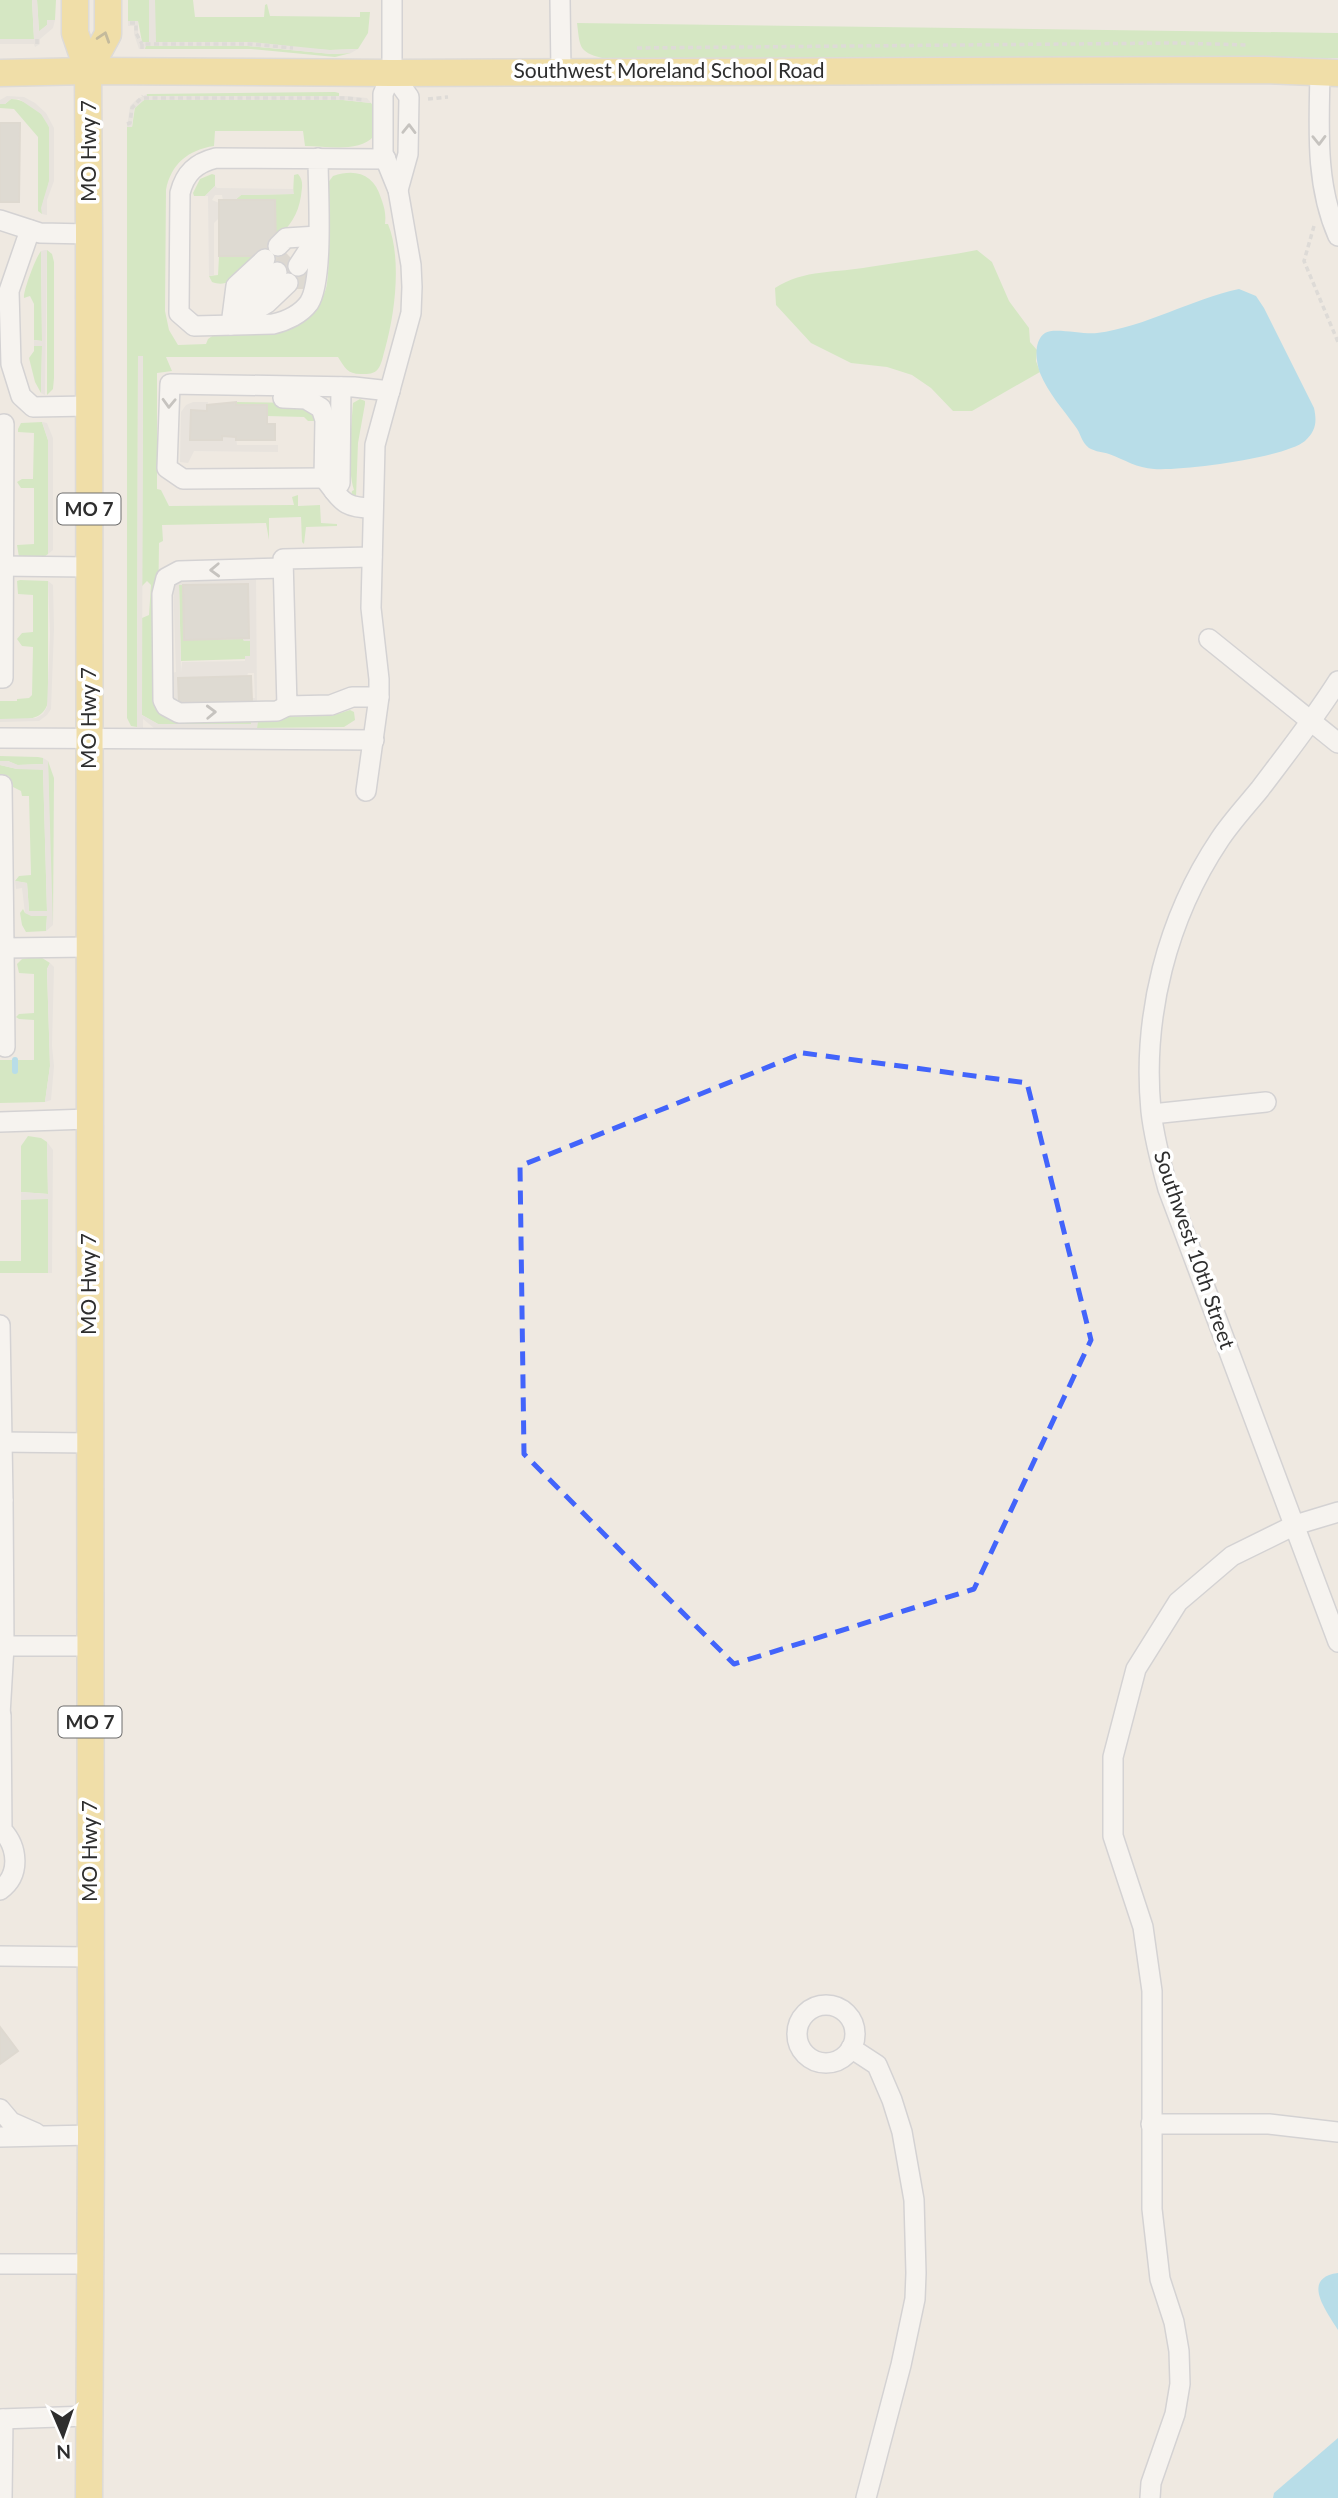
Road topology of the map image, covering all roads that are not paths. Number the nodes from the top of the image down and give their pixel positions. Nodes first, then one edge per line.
1 (75, 0) edge
2 (108, 0) edge
3 (392, 0) edge
4 (560, 0) edge
5 (88, 71) junction
6 (561, 71) junction
7 (1329, 72) edge
8 (0, 73) edge
9 (392, 73) junction
10 (318, 158) junction
11 (386, 159) junction
12 (398, 190) junction
13 (0, 220) edge
14 (30, 230) junction
15 (89, 234) junction
16 (318, 236) junction
17 (1338, 236) edge
18 (283, 265) junction
19 (7, 277) edge
20 (232, 325) junction
21 (4, 361) edge
22 (200, 384) junction
23 (341, 387) junction
24 (390, 391) junction
25 (28, 402) junction
26 (89, 406) junction
27 (2, 424) edge
28 (329, 484) junction
29 (373, 508) junction
30 (372, 557) junction
31 (2, 567) edge
32 (89, 567) junction
33 (283, 568) junction
34 (1209, 639) dead end
35 (0, 678) edge
36 (1338, 681) edge
37 (379, 697) junction
38 (287, 706) junction
39 (1311, 723) junction
40 (0, 737) edge
41 (88, 737) junction
42 (374, 740) junction
43 (1338, 743) edge
44 (0, 785) edge
45 (366, 791) dead end
46 (1, 913) edge
47 (90, 947) junction
48 (4, 948) junction
49 (2, 976) edge
50 (2, 1047) edge
51 (1266, 1102) dead end
52 (1152, 1114) junction
53 (89, 1119) junction
54 (0, 1122) edge
55 (0, 1325) edge
56 (1, 1442) edge
57 (90, 1443) junction
58 (1, 1500) edge
59 (1338, 1512) edge
60 (1295, 1525) junction
61 (1338, 1642) edge
62 (4, 1646) junction
63 (90, 1646) junction
64 (1, 1715) edge
65 (1, 1759) edge
66 (0, 1890) edge
67 (0, 1956) edge
68 (90, 1957) junction
69 (851, 2048) dead end
70 (0, 2109) edge
71 (1151, 2124) junction
72 (1338, 2132) edge
73 (39, 2135) junction
74 (91, 2135) junction
75 (0, 2137) edge
76 (0, 2264) edge
77 (90, 2264) junction
78 (89, 2416) junction
79 (1, 2419) edge
80 (2, 2498) edge
81 (89, 2498) edge
82 (866, 2498) edge
83 (1150, 2498) edge

1 - 5 main road, MO Hwy 7 / MO 7
5 -> 2 main road, MO Hwy 7 / MO 7
3 - 9 street
4 - 6 street
5 - 8 main road, Southwest Moreland School Road
5 - 9 main road, Southwest Moreland School Road
5 - 15 main road, MO Hwy 7 / MO 7
6 - 7 main road, Southwest Moreland School Road
6 - 9 main road, Southwest Moreland School Road
7 -> 17 street
9 - 11 street
12 -> 9 street
10 - 11 street
10 - 16 street
10 - 20 street
11 - 12 street
12 - 24 street
13 - 14 street
14 - 15 street
14 - 19 street
15 - 26 main road, MO Hwy 7 / MO 7
16 - 18 street
16 - 18 street
16 - 20 street
18 - 20 street
18 - 20 street
19 - 21 street
21 - 25 street
22 - 23 street
22 - 28 street
22 -> 28 street
23 - 24 street
23 - 28 street
24 - 29 street
25 - 26 street
25 - 27 street
26 - 32 main road, MO Hwy 7 / MO 7
27 - 31 street
28 - 29 street
29 - 30 street
30 - 33 street
30 - 37 street
31 - 32 street
31 - 35 street
32 - 41 main road, MO Hwy 7 / MO 7
33 - 38 street
33 -> 38 street
34 - 39 street
36 - 39 street, Southwest 10th Street
37 - 38 street
37 - 42 street
39 - 43 street
39 - 52 street, Southwest 10th Street
40 - 41 street
41 - 42 street
41 - 47 main road, MO Hwy 7 / MO 7
42 - 45 street
44 - 46 street
46 - 48 street
47 - 48 street
47 - 53 main road, MO Hwy 7 / MO 7
48 - 49 street
49 - 50 street
51 - 52 street
52 - 60 street, Southwest 10th Street
53 - 54 street
53 - 57 main road, MO Hwy 7 / MO 7
55 - 56 street
56 - 57 street
56 - 58 street
57 - 63 main road, MO Hwy 7 / MO 7
58 - 62 street
59 - 60 street
60 - 61 street, Southwest 10th Street
60 - 71 street
62 - 63 street
62 - 64 street
63 - 68 main road, MO Hwy 7 / MO 7
64 - 65 street
65 - 66 street
67 - 68 street
68 - 74 main road, MO Hwy 7 / MO 7
69 - 82 street
70 - 73 street
71 - 72 street
71 - 83 street
73 - 74 street
73 - 75 street
74 - 77 main road, MO Hwy 7 / MO 7
76 - 77 street
77 - 78 main road, MO Hwy 7 / MO 7
78 - 79 street
78 - 81 main road, MO Hwy 7 / MO 7
79 - 80 street

